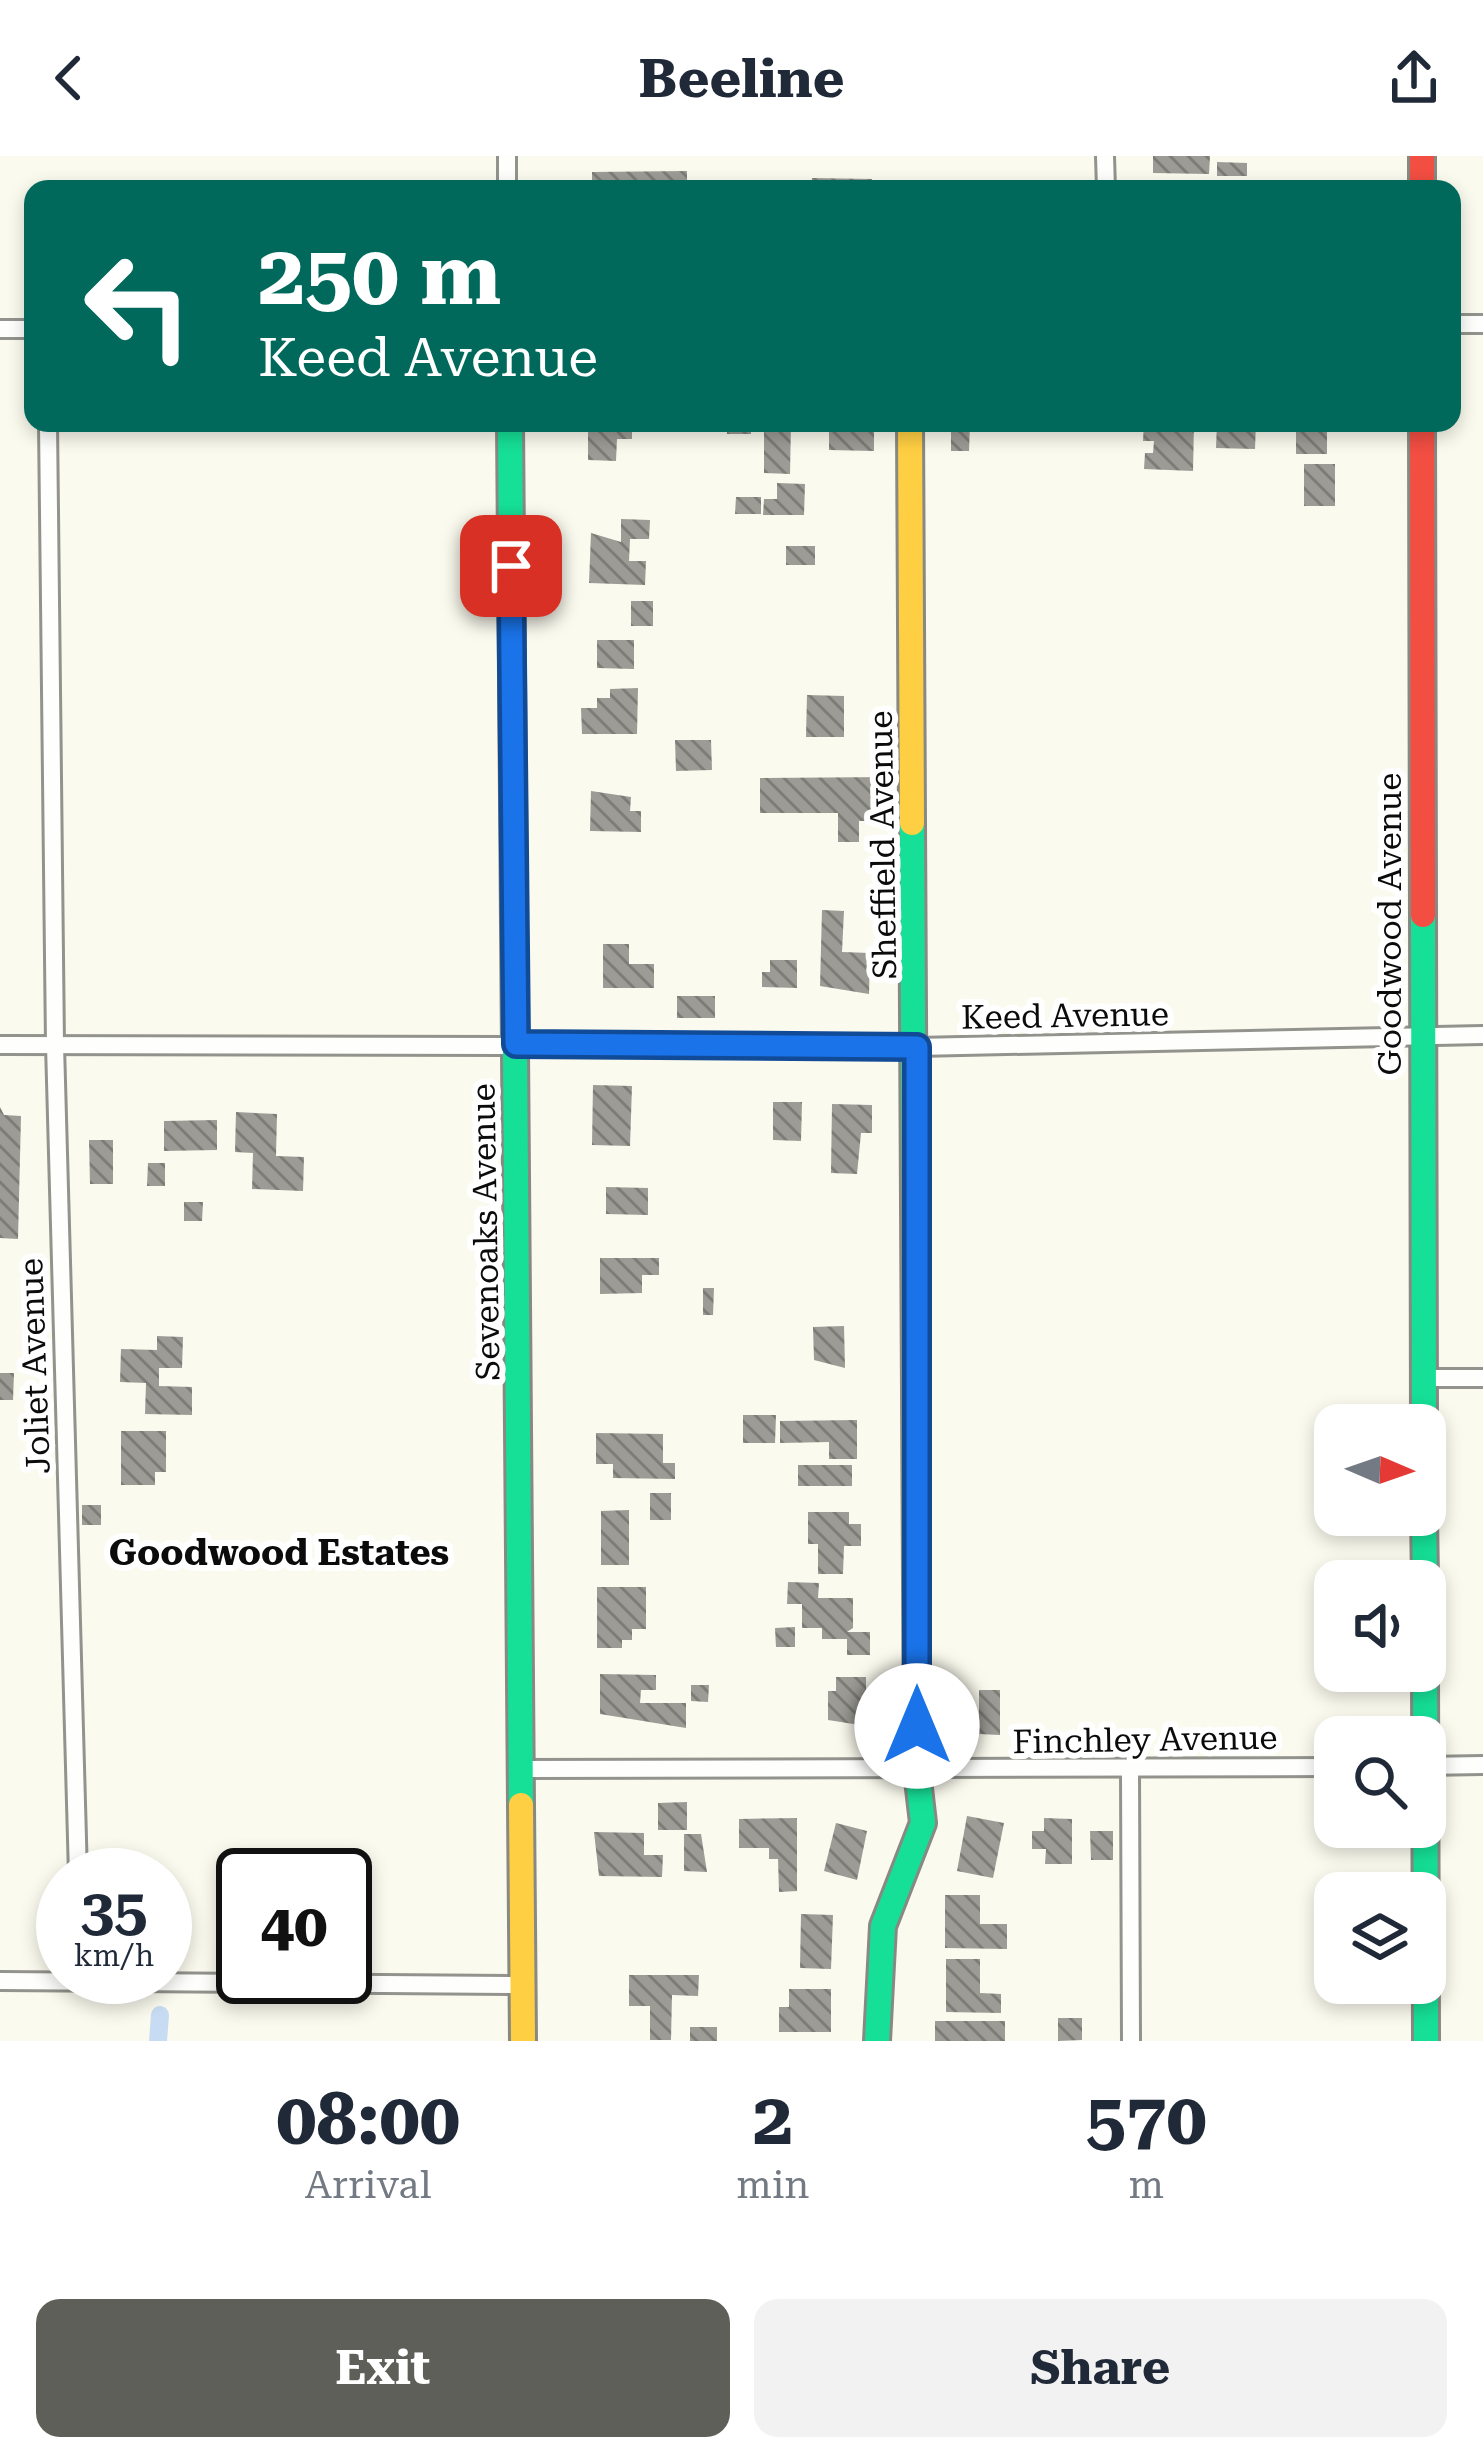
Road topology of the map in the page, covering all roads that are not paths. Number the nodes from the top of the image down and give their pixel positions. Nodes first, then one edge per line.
1 (48, 432) edge
2 (510, 432) edge
3 (910, 432) edge
4 (1422, 432) edge
5 (1483, 1035) edge
6 (1422, 1039) junction
7 (516, 1044) junction
8 (0, 1045) edge
9 (55, 1045) junction
10 (917, 1047) junction
11 (1424, 1378) junction
12 (1483, 1378) edge
13 (1424, 1404) edge
14 (1483, 1765) edge
15 (1446, 1766) edge
16 (1314, 1767) edge
17 (523, 1769) junction
18 (1130, 1770) junction
19 (917, 1771) junction
20 (77, 1848) edge
21 (1425, 1848) edge
22 (36, 1980) edge
23 (192, 1980) edge
24 (0, 1981) edge
25 (522, 1984) junction
26 (523, 2041) edge
27 (877, 2041) edge
28 (1131, 2041) edge
29 (1426, 2041) edge

1 - 9 street, Joliet Avenue
2 - 7 street, Sevenoaks Avenue
3 - 10 street, Sheffield Avenue
4 - 6 street, Goodwood Avenue
5 - 6 street, Keed Avenue
6 - 10 street, Keed Avenue
6 - 11 street, Goodwood Avenue
7 - 9 street, Keed Avenue
7 - 10 street, Keed Avenue
7 - 17 street, Sevenoaks Avenue
8 - 9 street, Keed Avenue
9 - 20 street, Joliet Avenue
10 - 19 street, Sheffield Avenue
11 - 12 street
11 - 13 street, Goodwood Avenue
14 - 15 street
16 - 18 street, Finchley Avenue
17 - 19 street, Finchley Avenue
17 - 25 street, Sevenoaks Avenue
18 - 19 street, Finchley Avenue
18 - 28 street
19 - 27 street, Sheffield Avenue
21 - 29 street
22 - 24 street
23 - 25 street
25 - 26 street, Sevenoaks Avenue

